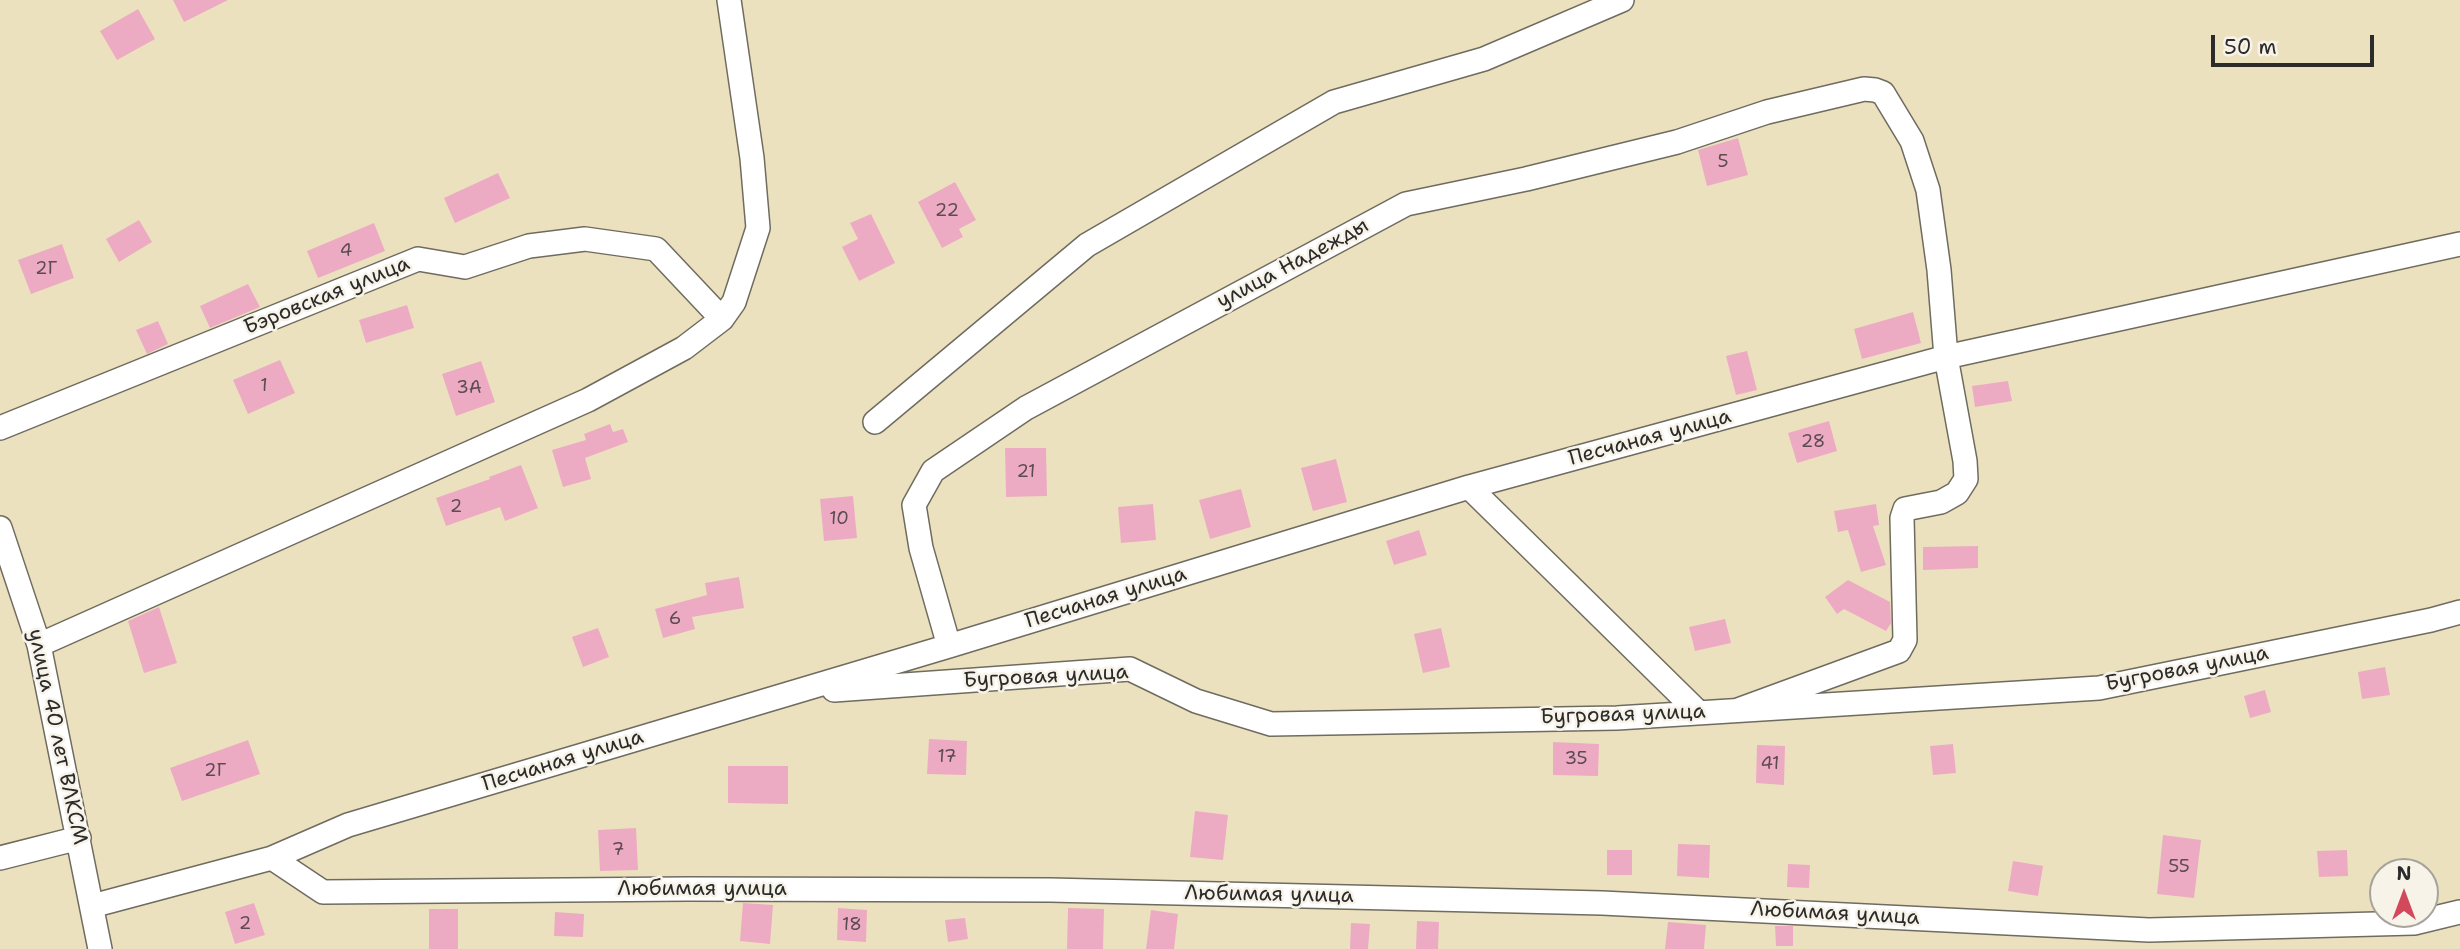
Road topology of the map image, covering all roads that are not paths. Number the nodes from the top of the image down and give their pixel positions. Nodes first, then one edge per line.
1 (729, 0) edge
2 (1622, 0) edge
3 (2460, 244) edge
4 (722, 319) junction
5 (1946, 357) junction
6 (875, 422) dead end
7 (0, 428) edge
8 (1469, 487) junction
9 (0, 528) edge
10 (11, 590) edge
11 (2460, 612) edge
12 (39, 645) junction
13 (949, 646) junction
14 (789, 694) junction
15 (1738, 710) junction
16 (1699, 713) junction
17 (79, 838) junction
18 (0, 858) edge
19 (272, 858) junction
20 (92, 906) junction
21 (2460, 912) edge
22 (2149, 939) edge
23 (100, 949) edge

1 - 4 street
2 - 6 street
3 - 5 street, Песчаная улица
4 - 7 street, Бэровская улица
4 - 12 street
5 - 8 street, Песчаная улица
5 - 13 street, улица Надежды
5 - 15 street
8 - 13 street, Песчаная улица
8 - 16 street
9 - 10 street, улица 40 лет ВЛКСМ
10 - 12 street, улица 40 лет ВЛКСМ
11 - 15 street, Бугровая улица
12 - 17 street, улица 40 лет ВЛКСМ
13 - 14 street, Песчаная улица
14 - 16 street, Бугровая улица
14 - 19 street, Песчаная улица
15 - 16 street, Бугровая улица
17 - 18 street
17 - 20 street, улица 40 лет ВЛКСМ
19 - 20 street
19 - 22 street, Любимая улица
20 - 23 street, улица 40 лет ВЛКСМ
21 - 22 street, Любимая улица

